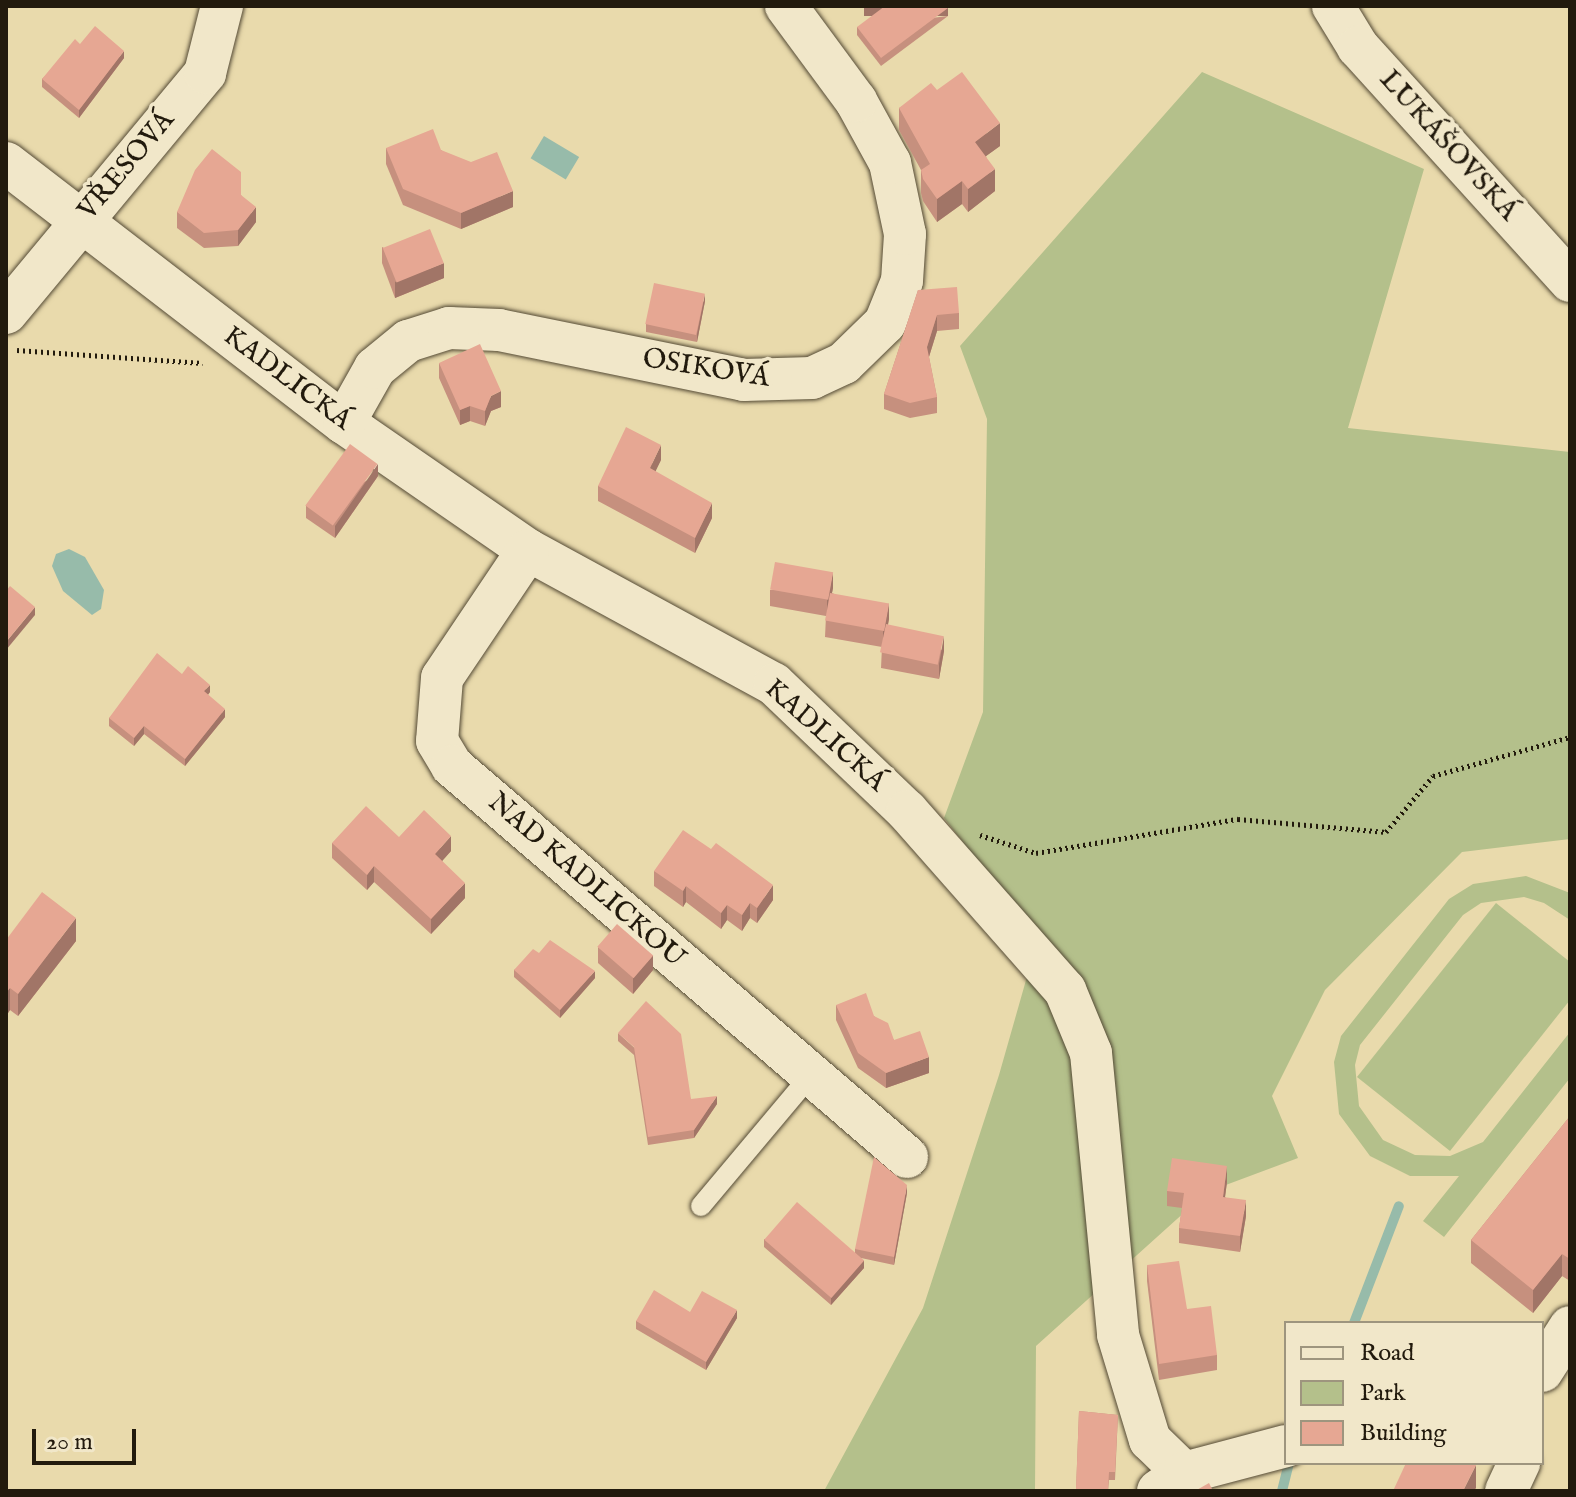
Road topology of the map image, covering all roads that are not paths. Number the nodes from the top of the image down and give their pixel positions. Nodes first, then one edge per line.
1 (222, 6) edge
2 (786, 6) edge
3 (1333, 6) edge
4 (6, 163) edge
5 (80, 222) junction
6 (1570, 281) edge
7 (6, 313) edge
8 (344, 423) junction
9 (528, 550) junction
10 (811, 1075) junction
11 (907, 1157) dead end
12 (701, 1206) dead end
13 (1570, 1327) edge
14 (1544, 1368) edge
15 (1284, 1447) edge
16 (1518, 1465) edge
17 (1171, 1482) edge
18 (1506, 1491) edge

1 - 5 street, VŘESOVÁ
2 - 8 street, OSIKOVÁ
3 - 6 street, LUKÁŠOVSKÁ
4 - 5 street, KADLICKÁ
5 - 7 street, VŘESOVÁ
5 - 8 street, KADLICKÁ
8 - 9 street, KADLICKÁ
9 - 10 street, NAD KADLICKOU
9 - 17 street, KADLICKÁ
10 - 11 street, NAD KADLICKOU
10 - 12 lane
13 - 14 street
15 - 17 street
16 - 18 street

